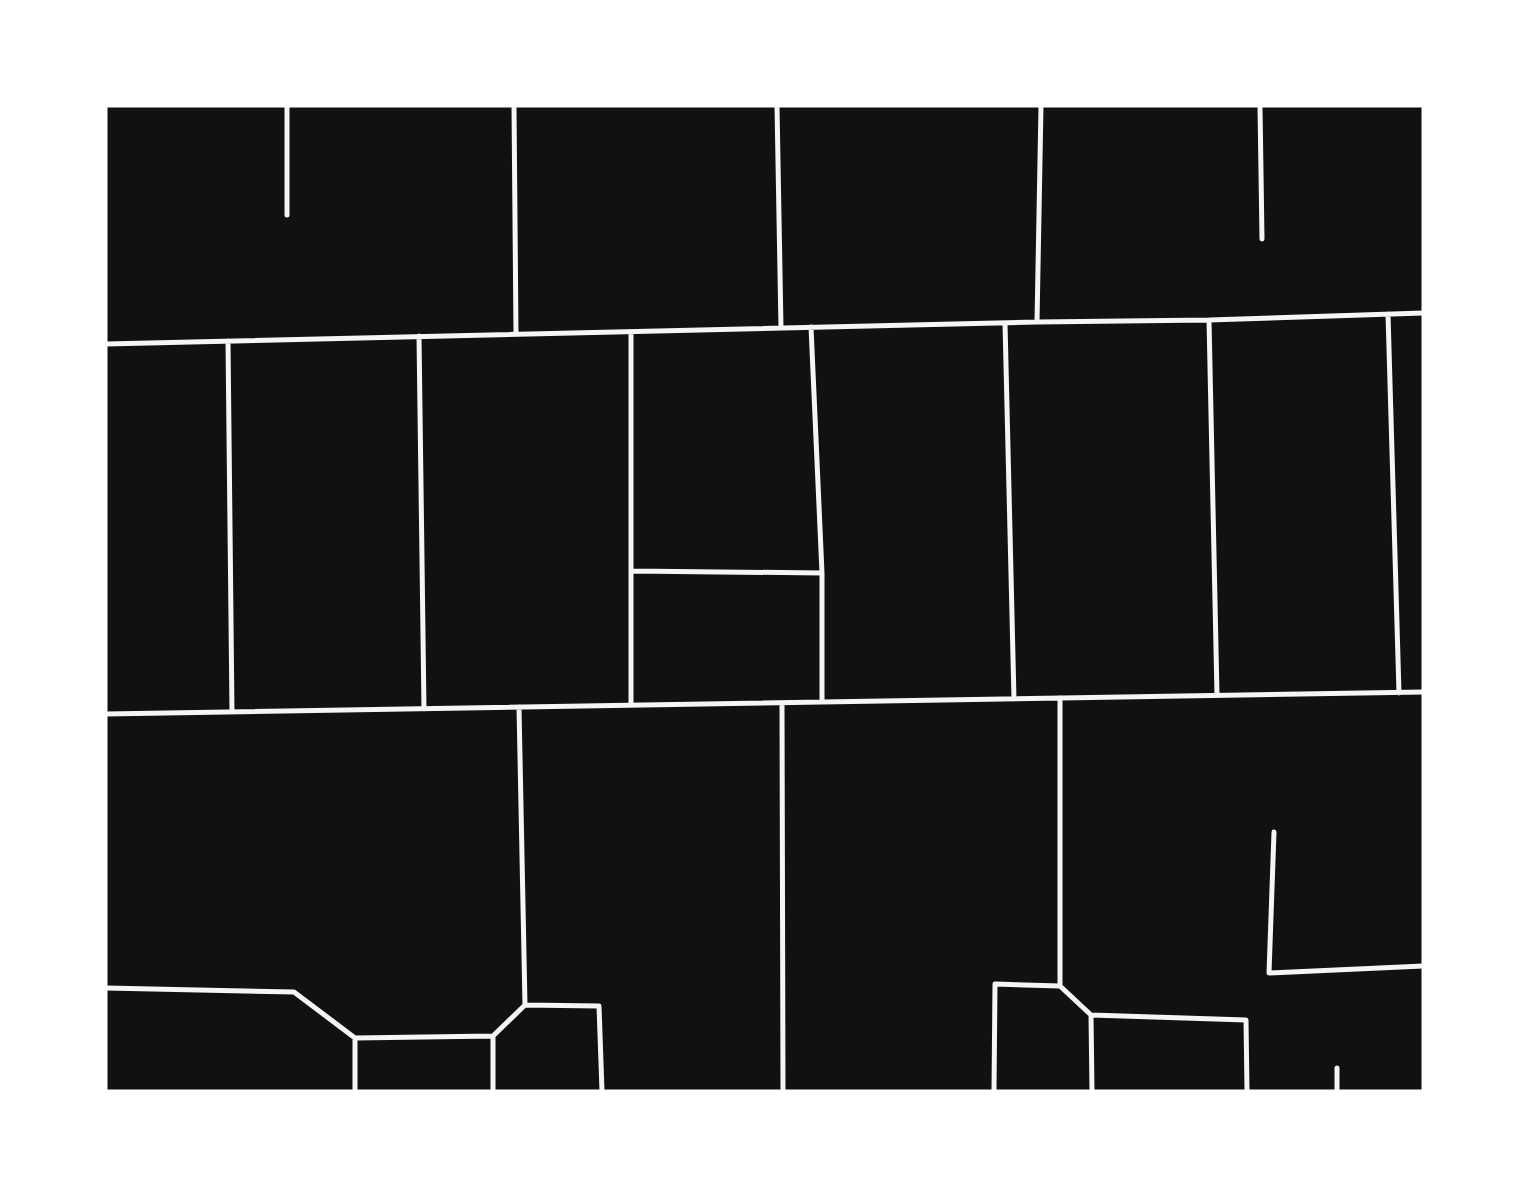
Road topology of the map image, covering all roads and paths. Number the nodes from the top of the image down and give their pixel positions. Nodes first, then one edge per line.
1 (287, 106) edge
2 (514, 106) edge
3 (777, 106) edge
4 (1041, 106) edge
5 (1260, 106) edge
6 (287, 216) dead end
7 (1262, 238) dead end
8 (1423, 313) edge
9 (1388, 314) junction
10 (1208, 320) junction
11 (1038, 322) junction
12 (1005, 323) junction
13 (811, 327) junction
14 (781, 328) junction
15 (631, 332) junction
16 (516, 334) junction
17 (419, 336) junction
18 (228, 341) junction
19 (106, 344) edge
20 (630, 571) junction
21 (822, 573) junction
22 (1423, 692) edge
23 (1400, 693) junction
24 (1218, 696) junction
25 (1060, 698) junction
26 (1014, 699) junction
27 (822, 702) junction
28 (782, 703) junction
29 (631, 705) junction
30 (519, 707) junction
31 (424, 709) junction
32 (232, 712) junction
33 (106, 714) edge
34 (1274, 832) dead end
35 (1423, 966) edge
36 (1060, 986) junction
37 (106, 988) edge
38 (525, 1005) junction
39 (1092, 1014) junction
40 (493, 1036) junction
41 (355, 1038) junction
42 (1337, 1068) dead end
43 (355, 1091) edge
44 (493, 1091) edge
45 (602, 1091) edge
46 (783, 1091) edge
47 (994, 1091) edge
48 (1092, 1091) edge
49 (1247, 1091) edge
50 (1337, 1091) edge

1 - 6 street
2 - 16 street
3 - 14 street
4 - 11 street
5 - 7 street
8 - 9 street
9 - 10 street
9 - 23 street
10 - 11 street
10 - 24 street
11 - 12 street
12 - 13 street
12 - 26 street
13 - 14 street
13 - 21 street
14 - 15 street
15 - 16 street
15 - 20 street
16 - 17 street
17 - 18 street
17 - 31 street
18 - 19 street
18 - 32 street
20 - 21 street
20 - 29 street
21 - 27 street
22 - 23 street
23 - 24 street
24 - 25 street
25 - 26 street
25 - 36 street
26 - 27 street
27 - 28 street
28 - 29 street
28 - 46 street
29 - 30 street
30 - 31 street
30 - 38 street
31 - 32 street
32 - 33 street
34 - 35 street
36 - 39 street
36 - 47 street
37 - 41 street
38 - 40 street
38 - 45 street
39 - 48 street
39 - 49 street
40 - 41 street
40 - 44 street
41 - 43 street
42 - 50 street

